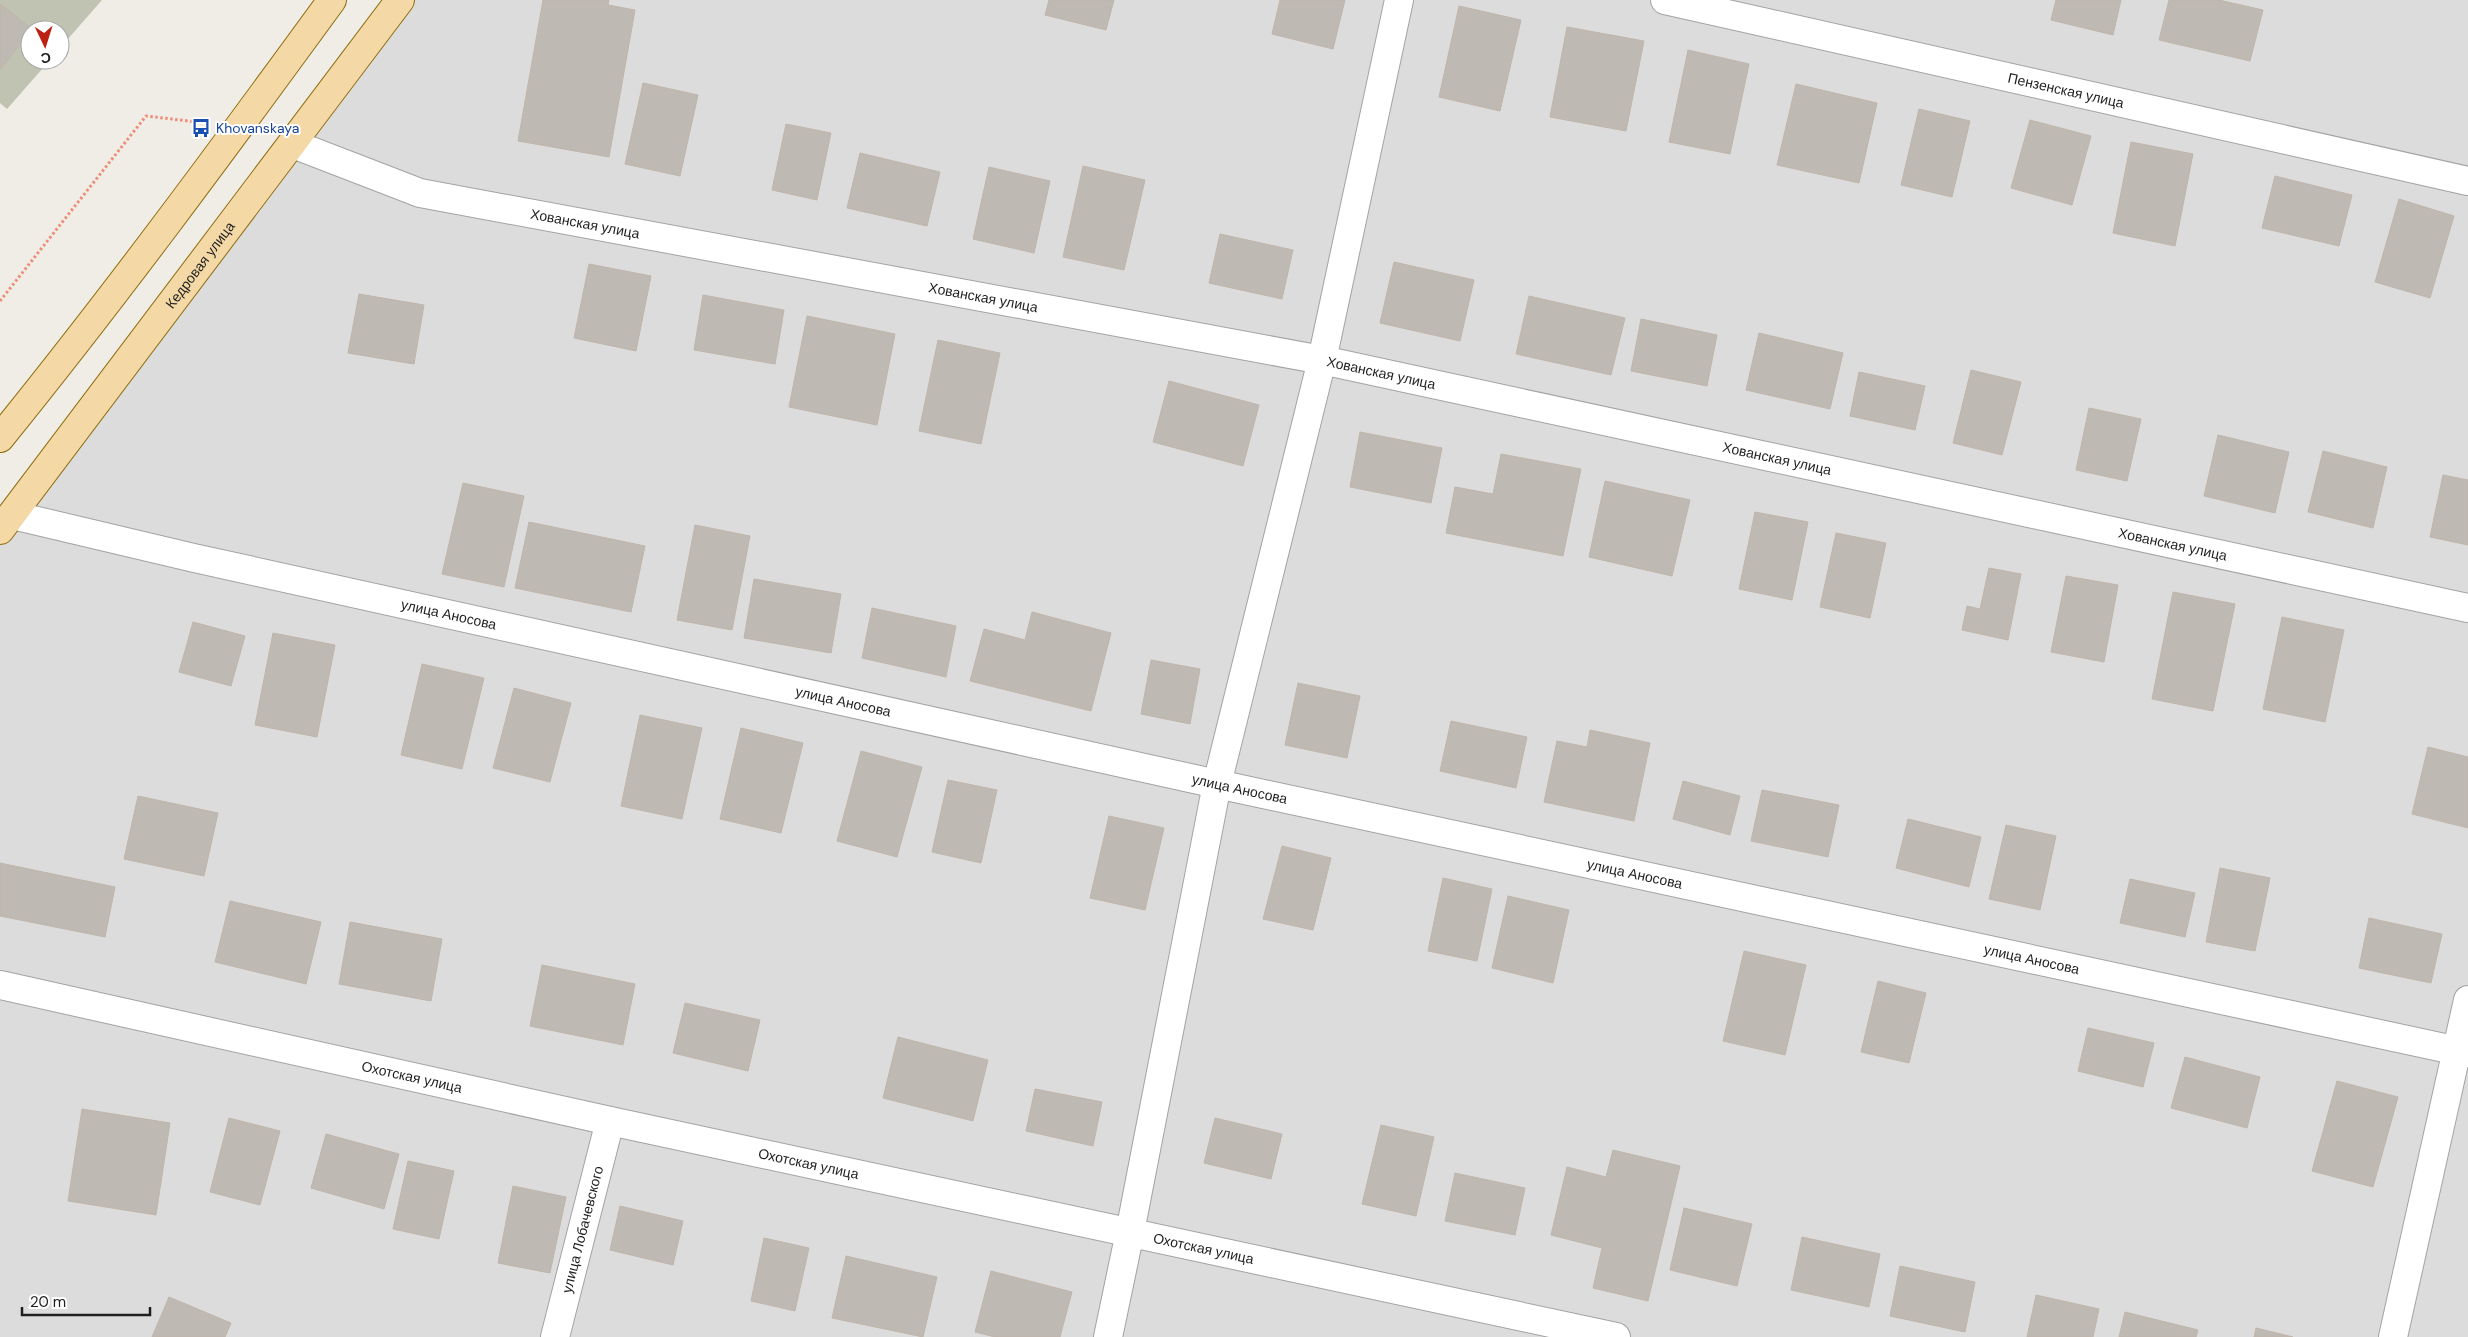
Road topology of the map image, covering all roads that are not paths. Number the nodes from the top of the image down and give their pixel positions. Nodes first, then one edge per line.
1 (332, 0) edge
2 (400, 0) edge
3 (1399, 0) edge
4 (1664, 0) edge
5 (293, 144) junction
6 (2468, 181) edge
7 (1322, 360) junction
8 (0, 438) edge
9 (6, 523) edge
10 (2468, 608) edge
11 (1217, 784) junction
12 (0, 986) edge
13 (2468, 1000) edge
14 (2462, 1052) edge
15 (610, 1121) junction
16 (1130, 1232) junction
17 (555, 1337) edge
18 (1108, 1337) edge
19 (1616, 1337) edge
20 (2393, 1337) edge

1 - 8 main road
2 - 5 main road, Кедровая улица
3 - 7 street
4 - 6 street, Пензенская улица
5 - 7 street, Хованская улица
5 - 9 main road, Кедровая улица
7 - 10 street, Хованская улица
7 - 11 street
9 - 11 street, улица Аносова
11 - 14 street, улица Аносова
11 - 16 street
12 - 15 street, Охотская улица
13 - 14 street
14 - 20 street
15 - 16 street, Охотская улица
15 - 17 street, улица Лобачевского
16 - 18 street
16 - 19 street, Охотская улица

